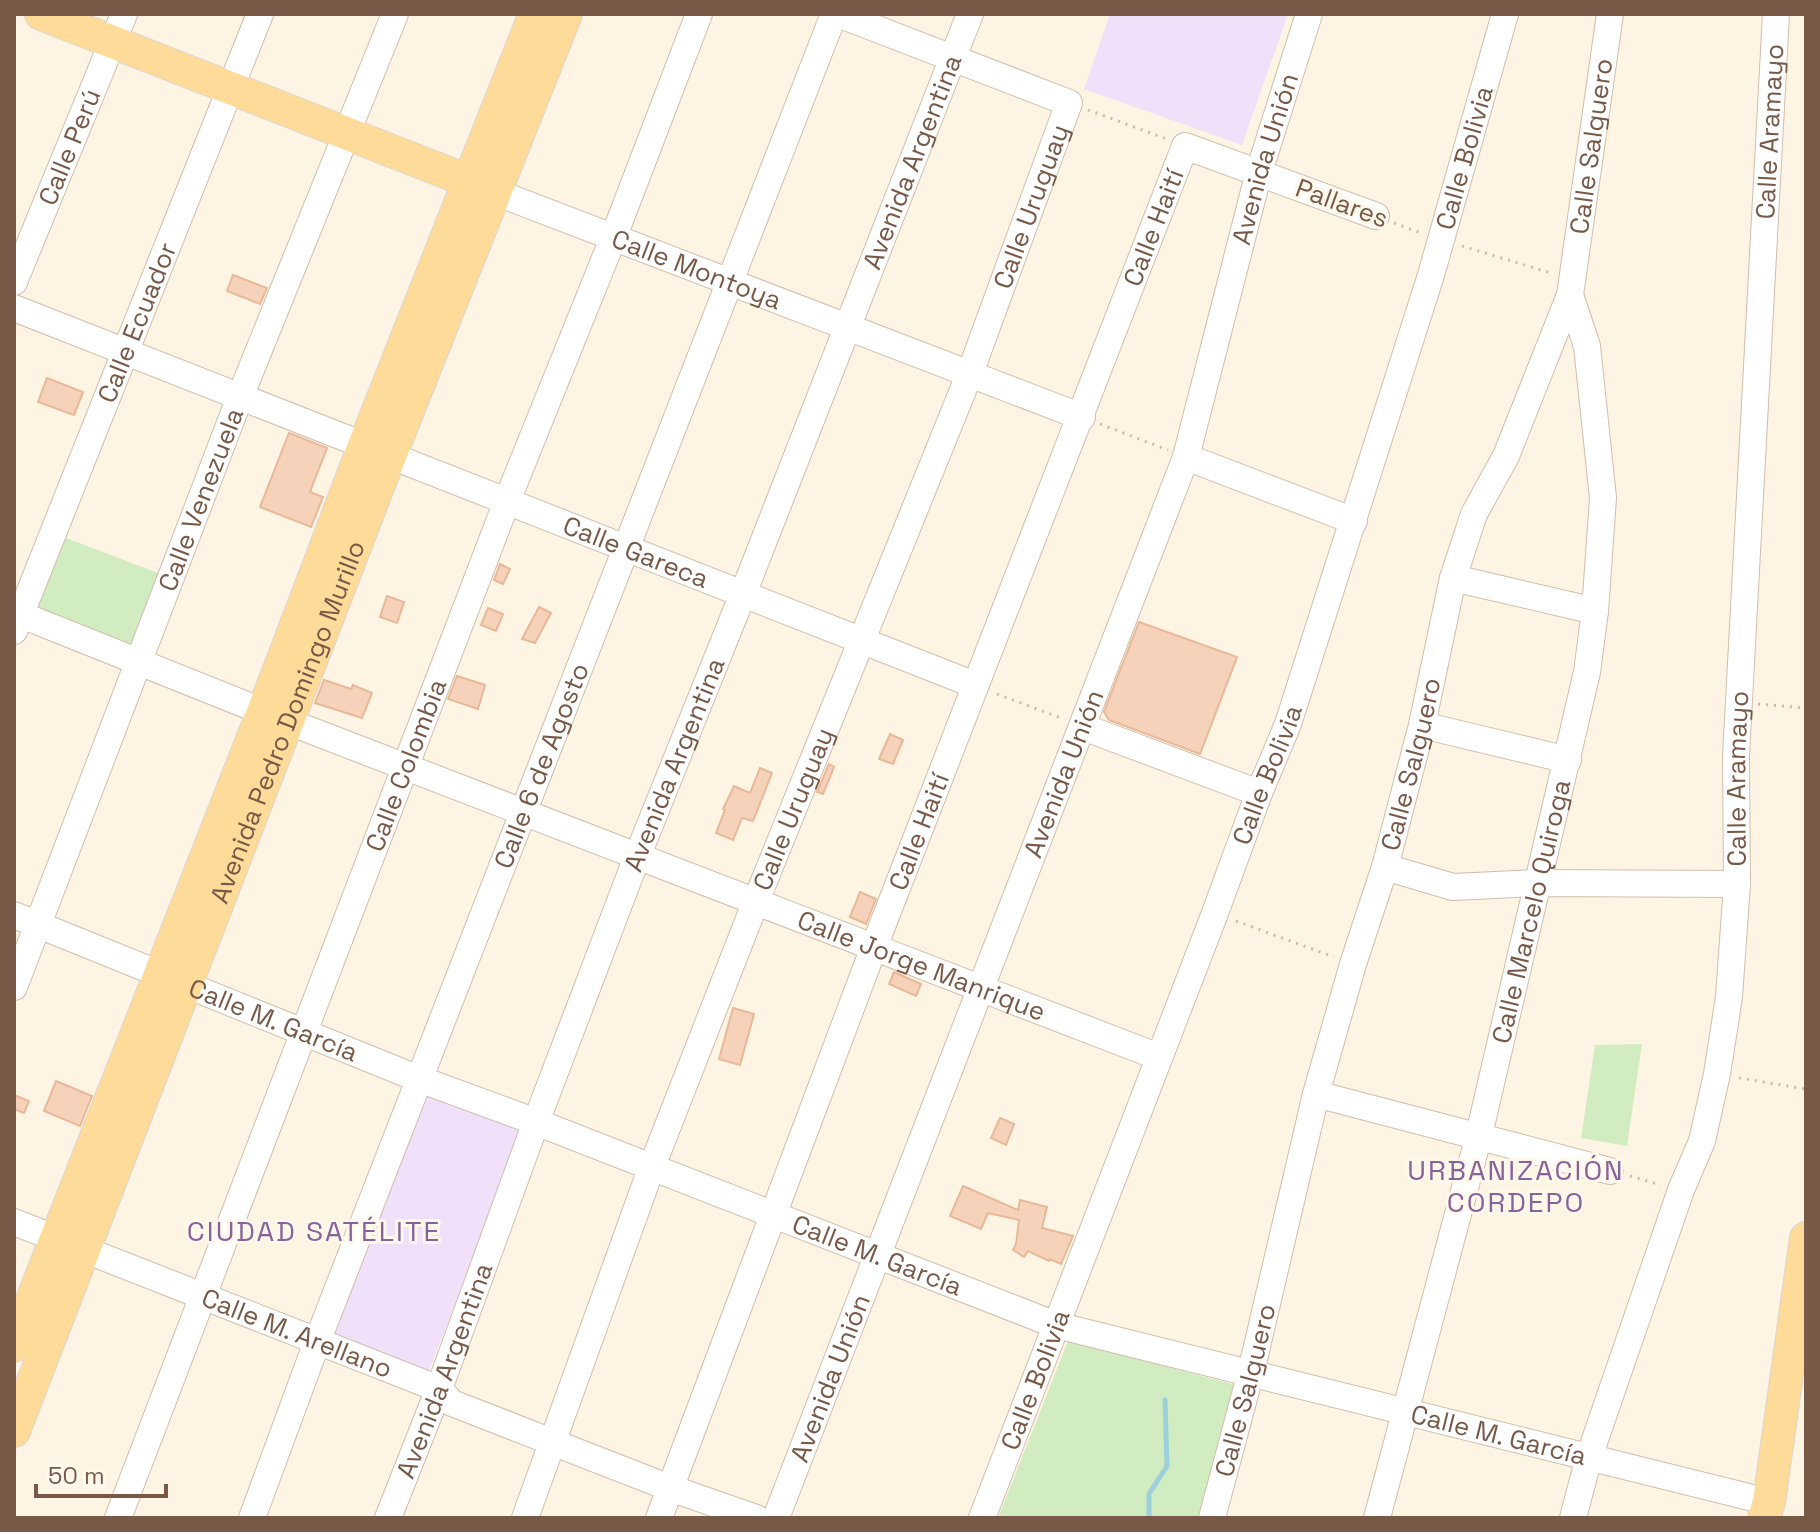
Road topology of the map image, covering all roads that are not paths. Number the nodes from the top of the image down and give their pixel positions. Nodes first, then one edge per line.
1 (41, 14) edge
2 (260, 14) edge
3 (395, 14) edge
4 (535, 14) edge
5 (566, 14) edge
6 (699, 14) edge
7 (836, 14) edge
8 (970, 14) edge
9 (1309, 14) edge
10 (1505, 14) edge
11 (1610, 14) edge
12 (1776, 14) edge
13 (119, 28) edge
14 (952, 58) junction
15 (231, 87) junction
16 (348, 133) junction
17 (1185, 146) joint
18 (1259, 172) junction
19 (482, 187) junction
20 (1376, 216) road end
21 (614, 236) junction
22 (729, 280) junction
23 (14, 282) edge
24 (1571, 287) junction
25 (14, 308) edge
26 (848, 326) junction
27 (127, 352) junction
28 (970, 373) junction
29 (240, 397) junction
30 (1082, 417) junction
31 (377, 451) junction
32 (1186, 457) junction
33 (507, 501) junction
34 (1354, 521) junction
35 (626, 548) junction
36 (1453, 578) junction
37 (743, 594) junction
38 (1595, 611) junction
39 (16, 619) edge
40 (861, 641) junction
41 (138, 662) junction
42 (975, 685) junction
43 (276, 717) junction
44 (1422, 725) junction
45 (1083, 727) junction
46 (1568, 760) junction
47 (404, 767) junction
48 (1259, 793) junction
49 (524, 813) junction
50 (637, 857) junction
51 (1385, 867) junction
52 (1537, 883) junction
53 (1737, 884) junction
54 (756, 901) junction
55 (14, 915) edge
56 (39, 925) junction
57 (874, 947) junction
58 (173, 980) junction
59 (14, 987) edge
60 (980, 988) junction
61 (304, 1032) junction
62 (1159, 1057) junction
63 (419, 1079) junction
64 (1316, 1094) junction
65 (536, 1122) junction
66 (1478, 1139) junction
67 (651, 1169) junction
68 (1610, 1171) road end
69 (772, 1213) junction
70 (14, 1222) edge
71 (1806, 1238) edge
72 (70, 1244) junction
73 (876, 1254) junction
74 (1802, 1294) edge
75 (202, 1296) junction
76 (1056, 1325) junction
77 (317, 1342) junction
78 (14, 1346) edge
79 (1251, 1372) junction
80 (439, 1389) junction
81 (1404, 1411) junction
82 (14, 1431) edge
83 (553, 1442) junction
84 (1589, 1457) junction
85 (670, 1488) junction
86 (1767, 1510) edge
87 (118, 1518) edge
88 (252, 1518) edge
89 (388, 1518) edge
90 (525, 1518) edge
91 (659, 1518) edge
92 (756, 1518) edge
93 (776, 1518) edge
94 (982, 1518) edge
95 (1212, 1518) edge
96 (1377, 1518) edge
97 (1573, 1518) edge

1 - 13 main road, Calle Montoya
2 - 15 street, Calle Ecuador
3 - 16 street, Calle Venezuela
4 - 19 main road, Avenida Pedro Domingo Murillo
5 - 19 main road, Avenida Pedro Domingo Murillo
6 - 21 street, Calle Colombia
7 - 14 street
7 - 22 street, Calle 6 de Agosto
8 - 14 street, Avenida Argentina
9 - 18 street, Avenida Unión
10 - 34 street, Calle Bolivia
11 - 24 street, Calle Salguero
12 - 53 street, Calle Aramayo
13 - 15 main road, Calle Montoya
13 - 23 street, Calle Perú
14 - 26 street, Avenida Argentina
14 - 28 street, Calle Uruguay
15 - 16 main road, Calle Montoya
15 - 27 street, Calle Ecuador
16 - 19 main road, Calle Montoya
16 - 29 street, Calle Venezuela
17 - 18 street, Pallares
17 - 30 street, Calle Haití
18 - 20 street, Pallares
18 - 32 street, Avenida Unión
19 - 21 street, Calle Montoya
19 - 31 main road, Avenida Pedro Domingo Murillo
21 - 22 street, Calle Montoya
21 - 33 street, Calle Colombia
22 - 26 street, Calle Montoya
22 - 35 street, Calle 6 de Agosto
24 - 36 street, Calle Salguero
24 - 38 street, Calle Marcelo Quiroga
25 - 27 street, Calle Gareca
26 - 28 street, Calle Montoya
26 - 37 street, Avenida Argentina
27 - 29 street, Calle Gareca
27 - 39 street, Calle Ecuador
28 - 30 street, Calle Montoya
28 - 40 street, Calle Uruguay
29 - 31 street, Calle Gareca
29 - 41 street, Calle Venezuela
30 - 42 street, Calle Haití
31 - 33 street, Calle Gareca
31 - 43 main road, Avenida Pedro Domingo Murillo
32 - 34 street
32 - 45 street, Avenida Unión
33 - 35 street, Calle Gareca
33 - 47 street, Calle Colombia
34 - 48 street, Calle Bolivia
35 - 37 street, Calle Gareca
35 - 49 street, Calle 6 de Agosto
36 - 38 street
36 - 44 street, Calle Salguero
37 - 40 street, Calle Gareca
37 - 50 street, Avenida Argentina
38 - 46 street, Calle Marcelo Quiroga
39 - 41 street, Calle Jorge Manrique
40 - 42 street, Calle Gareca
40 - 54 street, Calle Uruguay
41 - 43 street, Calle Jorge Manrique
41 - 56 street, Calle Venezuela
42 - 57 street, Calle Haití
43 - 47 street, Calle Jorge Manrique
43 - 58 main road, Avenida Pedro Domingo Murillo
44 - 46 street
44 - 51 street, Calle Salguero
45 - 48 street
45 - 60 street, Avenida Unión
46 - 52 street, Calle Marcelo Quiroga
47 - 49 street, Calle Jorge Manrique
47 - 61 street, Calle Colombia
48 - 62 street, Calle Bolivia
49 - 50 street, Calle Jorge Manrique
49 - 63 street, Calle 6 de Agosto
50 - 54 street, Calle Jorge Manrique
50 - 65 street, Avenida Argentina
51 - 52 street
51 - 64 street, Calle Salguero
52 - 53 street
52 - 66 street, Calle Marcelo Quiroga
53 - 84 street, Calle Aramayo
54 - 57 street, Calle Jorge Manrique
54 - 67 street, Calle Uruguay
55 - 56 street, Calle M. García
56 - 58 street, Calle M. García
56 - 59 street, Calle Venezuela
57 - 60 street, Calle Jorge Manrique
57 - 69 street, Calle Haití
58 - 61 street, Calle M. García
58 - 72 main road, Avenida Pedro Domingo Murillo
60 - 62 street, Calle Jorge Manrique
60 - 73 street, Avenida Unión
61 - 63 street, Calle M. García
61 - 75 street, Calle Colombia
62 - 76 street, Calle Bolivia
63 - 65 street, Calle M. García
63 - 77 street, Calle 6 de Agosto
64 - 66 street
64 - 79 street, Calle Salguero
65 - 67 street, Calle M. García
65 - 80 street, Avenida Argentina
66 - 68 street
66 - 81 street, Calle Marcelo Quiroga
67 - 69 street, Calle M. García
67 - 83 street, Calle Uruguay
69 - 73 street, Calle M. García
69 - 85 street, Calle Haití
70 - 72 street, Calle M. Arellano
71 - 74 main road
72 - 75 street, Calle M. Arellano
72 - 78 main road, Avenida Pedro Domingo Murillo
72 - 82 main road, Avenida Pedro Domingo Murillo
73 - 76 street, Calle M. García
73 - 93 street, Avenida Unión
74 - 86 main road
75 - 77 street, Calle M. Arellano
75 - 87 street, Calle Colombia
76 - 79 street, Calle M. García
76 - 94 street, Calle Bolivia
77 - 80 street, Calle M. Arellano
77 - 88 street, Calle 6 de Agosto
79 - 81 street, Calle M. García
79 - 95 street, Calle Salguero
80 - 83 street, Calle M. Arellano
80 - 89 street, Avenida Argentina
81 - 84 street, Calle M. García
81 - 96 street, Calle Marcelo Quiroga
83 - 85 street, Calle M. Arellano
83 - 90 street, Calle Uruguay
84 - 86 street, Calle M. García
84 - 97 street, Calle Aramayo
85 - 91 street, Calle Haití
85 - 92 street, Calle M. Arellano

